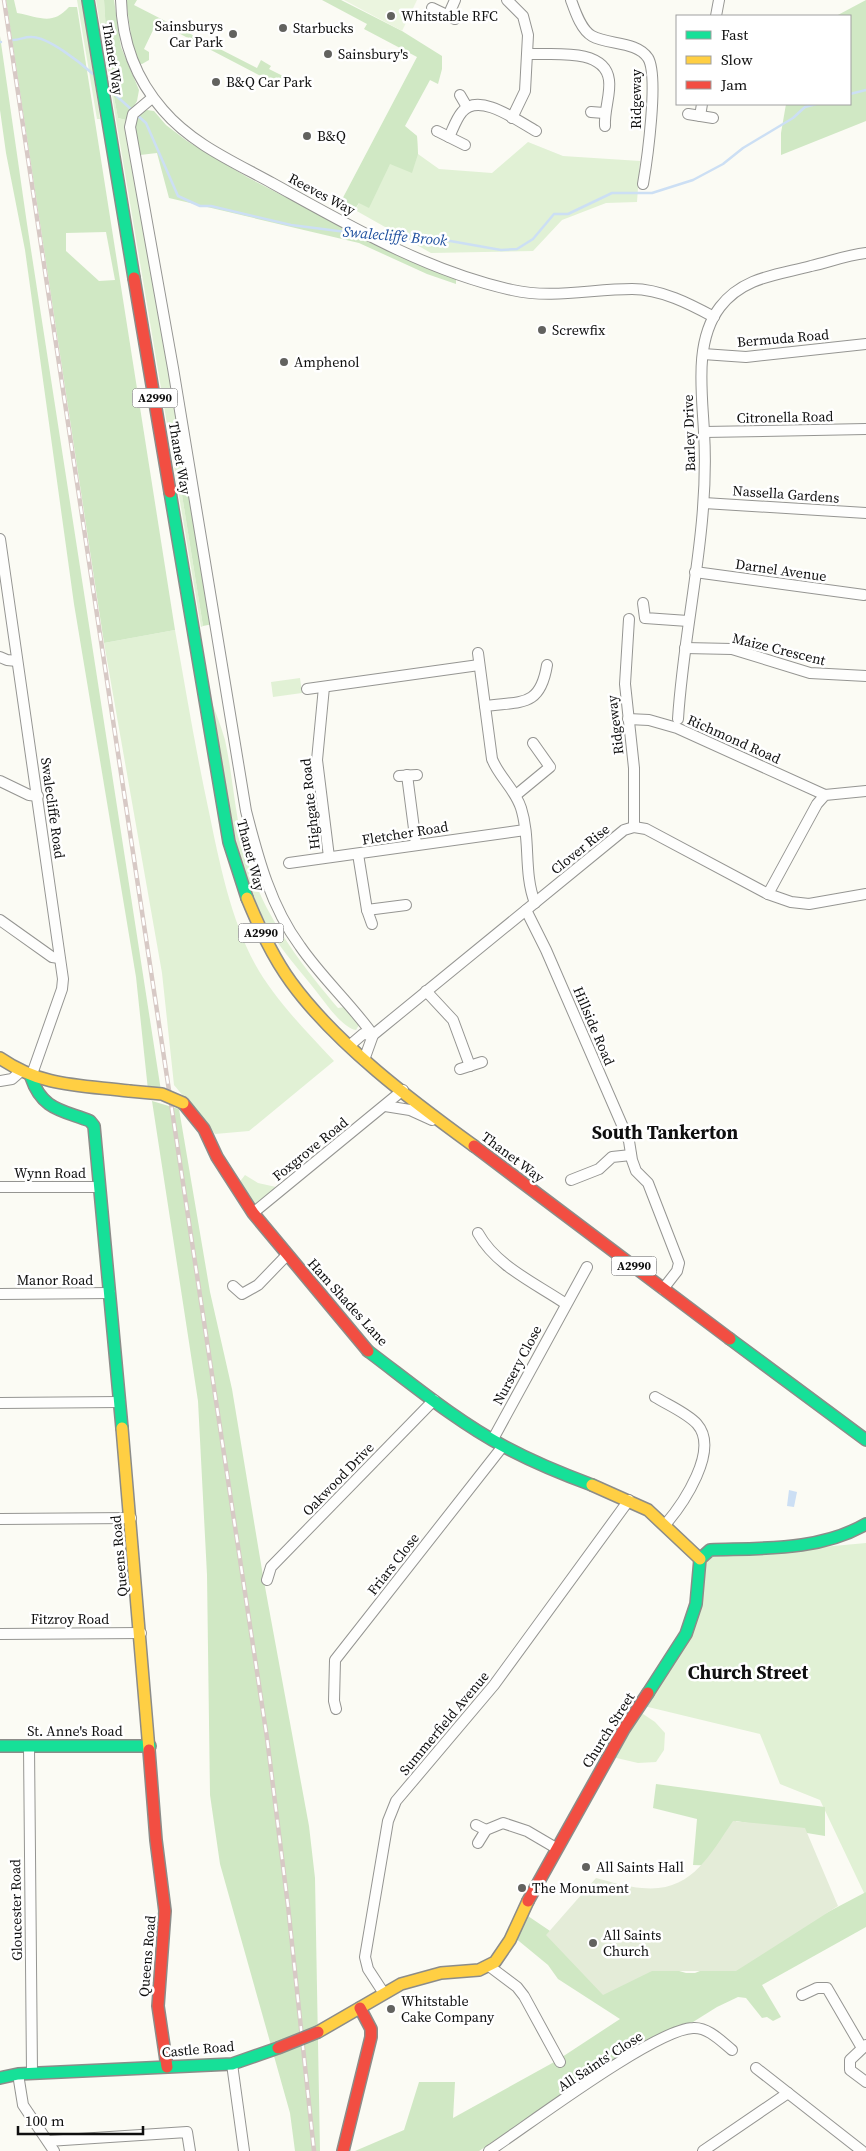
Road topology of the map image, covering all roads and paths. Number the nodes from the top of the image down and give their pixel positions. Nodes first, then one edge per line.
1 (88, 0) edge
2 (121, 0) edge
3 (455, 0) edge
4 (508, 0) edge
5 (572, 0) edge
6 (720, 0) edge
7 (432, 8) dead end
8 (716, 15) edge
9 (528, 54) junction
10 (460, 95) dead end
11 (152, 98) junction
12 (702, 105) edge
13 (467, 107) junction
14 (591, 112) dead end
15 (604, 113) junction
16 (688, 114) dead end
17 (700, 116) junction
18 (512, 118) junction
19 (712, 118) dead end
20 (605, 126) dead end
21 (437, 131) dead end
22 (536, 131) dead end
23 (449, 137) junction
24 (465, 145) dead end
25 (643, 184) dead end
26 (866, 253) edge
27 (714, 317) junction
28 (866, 344) edge
29 (703, 354) junction
30 (866, 429) edge
31 (704, 432) junction
32 (704, 503) junction
33 (866, 513) edge
34 (0, 539) edge
35 (695, 572) junction
36 (864, 595) dead end
37 (643, 603) dead end
38 (629, 620) dead end
39 (688, 621) junction
40 (685, 648) junction
41 (478, 653) dead end
42 (0, 657) edge
43 (17, 661) junction
44 (479, 665) junction
45 (547, 665) dead end
46 (866, 676) edge
47 (324, 687) junction
48 (307, 689) dead end
49 (485, 706) junction
50 (628, 718) junction
51 (678, 719) dead end
52 (533, 744) dead end
53 (408, 775) dead end
54 (0, 780) edge
55 (866, 791) edge
56 (516, 795) junction
57 (825, 795) junction
58 (38, 796) junction
59 (634, 827) junction
60 (525, 830) junction
61 (416, 844) junction
62 (358, 854) junction
63 (330, 857) junction
64 (289, 863) dead end
65 (768, 894) junction
66 (866, 894) edge
67 (535, 902) junction
68 (406, 905) dead end
69 (367, 910) junction
70 (526, 910) junction
71 (0, 920) edge
72 (372, 924) dead end
73 (59, 958) junction
74 (426, 991) junction
75 (373, 1035) junction
76 (349, 1046) junction
77 (0, 1058) edge
78 (364, 1060) junction
79 (482, 1062) dead end
80 (20, 1072) junction
81 (31, 1078) junction
82 (0, 1080) edge
83 (390, 1080) junction
84 (403, 1090) junction
85 (385, 1106) junction
86 (449, 1128) junction
87 (631, 1155) junction
88 (572, 1180) dead end
89 (0, 1187) edge
90 (100, 1187) junction
91 (253, 1213) junction
92 (478, 1233) dead end
93 (287, 1256) junction
94 (587, 1267) dead end
95 (233, 1286) dead end
96 (663, 1289) junction
97 (110, 1293) junction
98 (0, 1294) edge
99 (566, 1304) junction
100 (655, 1397) dead end
101 (434, 1400) junction
102 (120, 1402) junction
103 (0, 1403) edge
104 (866, 1440) edge
105 (498, 1442) junction
106 (629, 1500) junction
107 (131, 1518) junction
108 (0, 1519) edge
109 (665, 1524) junction
110 (866, 1524) edge
111 (700, 1559) junction
112 (267, 1580) dead end
113 (141, 1633) junction
114 (0, 1634) edge
115 (336, 1709) dead end
116 (0, 1746) edge
117 (29, 1746) junction
118 (150, 1746) junction
119 (476, 1825) dead end
120 (486, 1830) junction
121 (478, 1843) dead end
122 (556, 1848) junction
123 (489, 1966) junction
124 (383, 1992) junction
125 (802, 1995) dead end
126 (360, 2008) junction
127 (864, 2047) edge
128 (732, 2050) dead end
129 (560, 2062) dead end
130 (232, 2064) junction
131 (167, 2067) junction
132 (756, 2068) dead end
133 (18, 2074) junction
134 (32, 2074) junction
135 (0, 2078) edge
136 (866, 2082) edge
137 (788, 2094) junction
138 (48, 2141) junction
139 (54, 2151) edge
140 (190, 2151) edge
141 (244, 2151) edge
142 (343, 2151) edge
143 (488, 2151) edge
144 (703, 2151) edge
145 (862, 2151) edge

1 - 76 street, Thanet Way / A2990
2 - 11 street, Reeves Way
3 - 7 street
4 - 9 street
5 - 25 street, Ridgeway
6 - 8 street
9 - 15 street
9 - 18 street
10 - 13 street
11 - 27 street, Reeves Way
11 - 75 street
12 - 17 street
13 - 18 street
13 - 23 street
14 - 15 street
15 - 20 street
16 - 17 street
17 - 19 street
18 - 22 street
21 - 23 street
23 - 24 street
26 - 27 street, Barley Drive
27 - 29 street, Barley Drive
28 - 29 street, Bermuda Road
29 - 31 street, Barley Drive
30 - 31 street, Citronella Road
31 - 32 street, Barley Drive
32 - 33 street, Nassella Gardens
32 - 35 street, Barley Drive
34 - 43 street, Swalecliffe Road
35 - 36 street, Darnel Avenue
35 - 39 street, Barley Drive
37 - 39 street
38 - 50 street, Ridgeway
39 - 40 street, Barley Drive
40 - 46 street, Maize Crescent
40 - 51 street, Barley Drive
41 - 44 street
42 - 43 street
43 - 58 street, Swalecliffe Road
44 - 47 street
44 - 49 street
45 - 49 street
47 - 48 street
47 - 63 street, Highgate Road
49 - 56 street
50 - 57 street, Richmond Road
50 - 59 street, Ridgeway
52 - 56 street
53 - 61 street
54 - 58 street
55 - 57 street, Richmond Road
56 - 60 street
57 - 65 street
58 - 73 street, Swalecliffe Road
59 - 65 street
59 - 67 street, Clover Rise
60 - 61 street, Fletcher Road
60 - 67 street
61 - 62 street, Fletcher Road
62 - 63 street, Fletcher Road
62 - 69 street
63 - 64 street, Fletcher Road
65 - 66 street
67 - 70 street, Clover Rise
68 - 69 street
69 - 72 street
70 - 74 street, Clover Rise
70 - 87 street, Hillside Road
71 - 73 street
73 - 81 street, Swalecliffe Road
74 - 75 street, Clover Rise
74 - 79 street
75 - 76 street, Clover Rise
75 - 78 street
76 - 78 street, Thanet Way / A2990
77 - 80 street, Ham Shades Lane
78 - 83 street, Thanet Way / A2990
80 - 81 street, Ham Shades Lane
80 - 82 street
81 - 90 street, Queens Road
81 - 91 street, Ham Shades Lane, bridge
83 - 84 street, Thanet Way / A2990
83 - 85 street
84 - 85 street, Foxgrove Road
84 - 86 street, Thanet Way / A2990
85 - 86 street
85 - 91 street, Foxgrove Road
86 - 96 street, Thanet Way / A2990
87 - 88 street
87 - 96 street, Hillside Road
89 - 90 street, Wynn Road
90 - 97 street, Queens Road
91 - 93 street, Ham Shades Lane
92 - 99 street
93 - 95 street
93 - 101 street, Ham Shades Lane
94 - 99 street, Nursery Close
96 - 104 street, Thanet Way / A2990
97 - 98 street, Manor Road
97 - 102 street, Queens Road
99 - 105 street, Nursery Close
100 - 109 street
101 - 105 street, Ham Shades Lane
101 - 112 street, Oakwood Drive
102 - 103 street
102 - 107 street, Queens Road
105 - 106 street, Ham Shades Lane
105 - 115 street, Friars Close
106 - 109 street, Ham Shades Lane
106 - 124 street, Summerfield Avenue
107 - 108 street
107 - 113 street, Queens Road
109 - 111 street, Ham Shades Lane
110 - 111 street
111 - 122 street, Church Street
113 - 114 street, Fitzroy Road
113 - 118 street, Queens Road
116 - 117 street, St. Anne's Road
117 - 118 street, St. Anne's Road
117 - 134 street, Gloucester Road
118 - 131 street, Queens Road
119 - 120 street
120 - 121 street
120 - 122 street
122 - 123 street, Church Street
123 - 124 street
123 - 129 street
124 - 126 street, Castle Road
125 - 127 street
126 - 130 street, Castle Road, bridge
126 - 142 street
127 - 136 street
128 - 143 street, All Saints' Close
130 - 131 street, Castle Road
130 - 141 street
131 - 134 street, Castle Road
132 - 137 street
133 - 134 street, Castle Road
133 - 135 street, Castle Road
133 - 138 street
137 - 144 street
137 - 145 street
138 - 139 street
138 - 140 street

